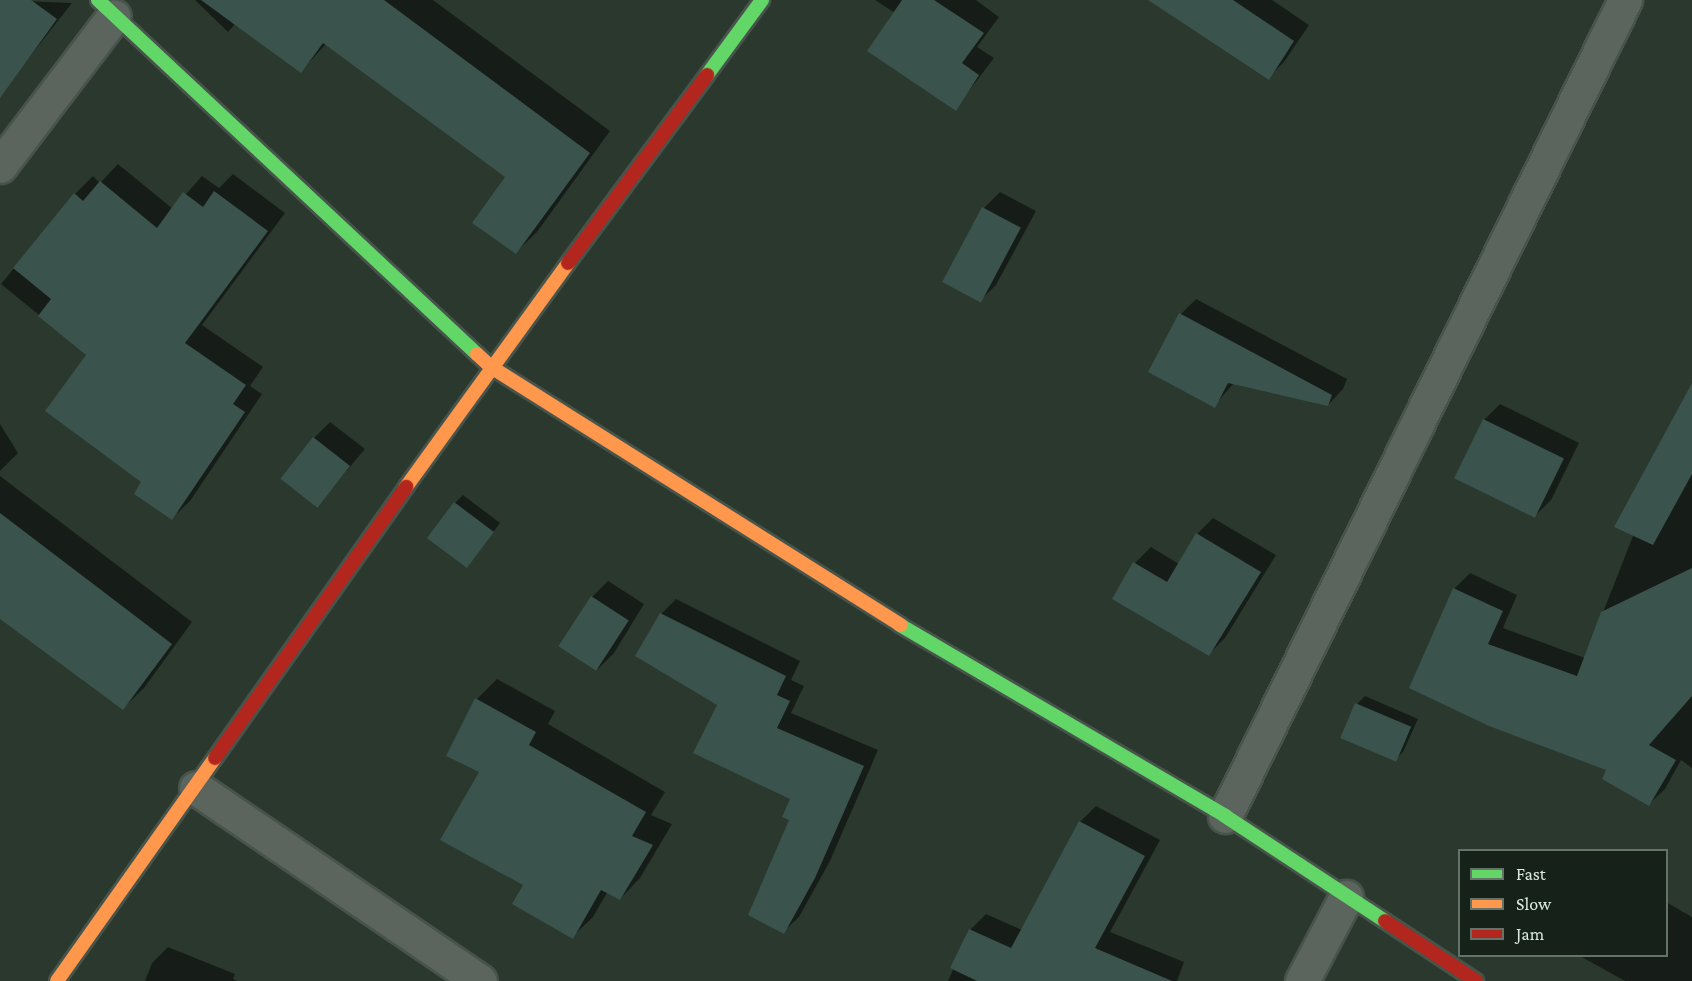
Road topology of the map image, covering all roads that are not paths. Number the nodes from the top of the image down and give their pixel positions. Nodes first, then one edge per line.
1 (762, 0) edge
2 (1625, 0) edge
3 (106, 8) edge
4 (0, 166) edge
5 (491, 366) junction
6 (196, 788) junction
7 (1225, 816) junction
8 (1346, 897) junction
9 (57, 981) edge
10 (480, 981) edge
11 (1302, 981) edge
12 (1476, 981) edge

1 - 5 street
2 - 7 street
3 - 4 street
3 - 5 street
5 - 6 street
5 - 7 street
6 - 9 street
6 - 10 street
7 - 8 street
8 - 11 street
8 - 12 street

